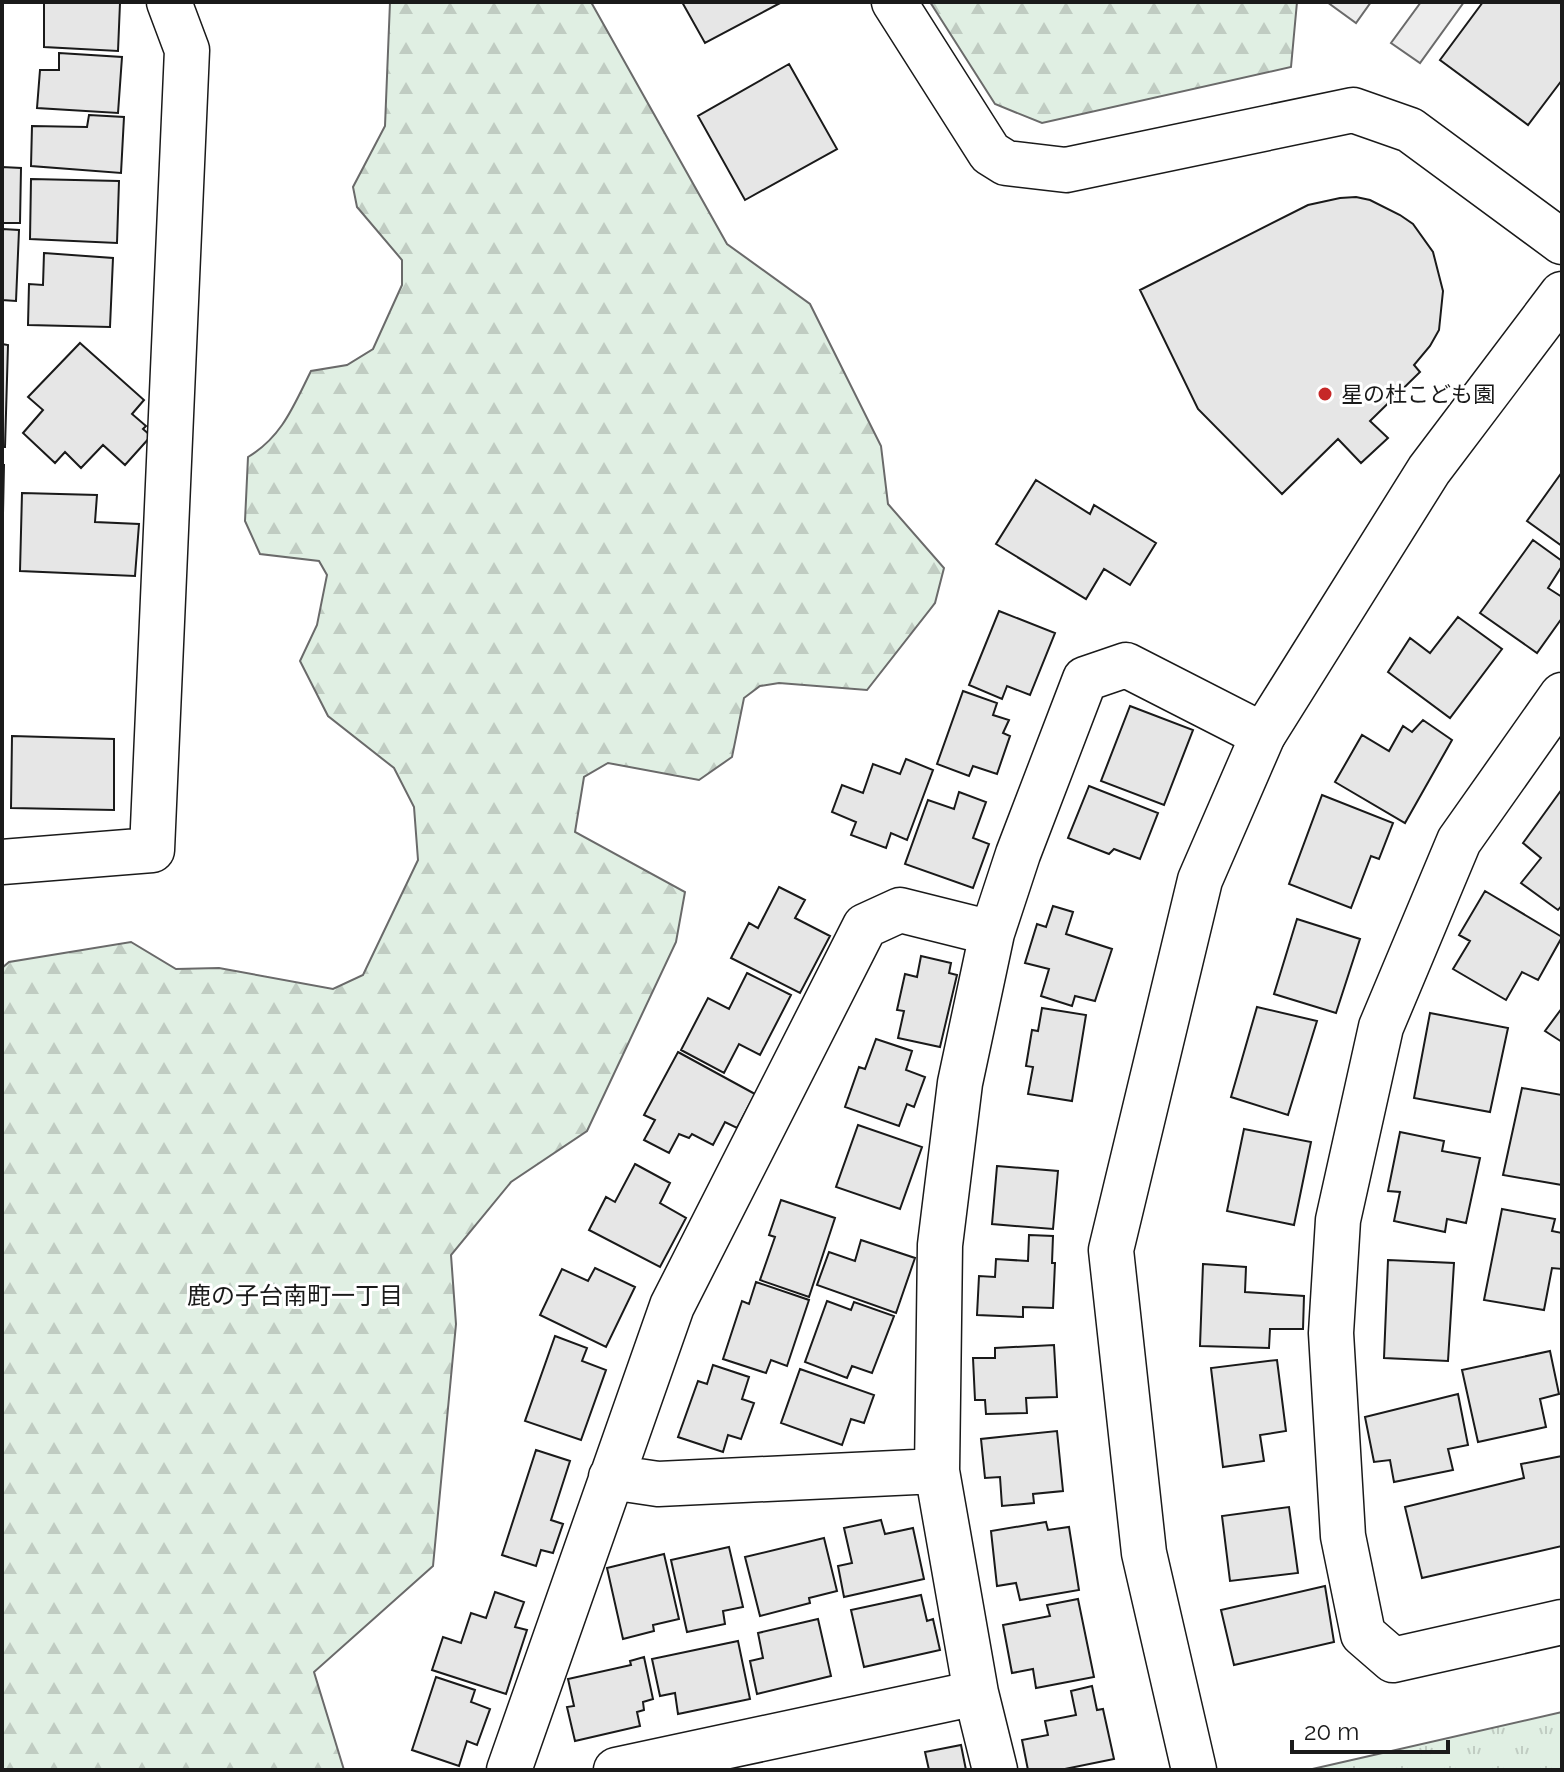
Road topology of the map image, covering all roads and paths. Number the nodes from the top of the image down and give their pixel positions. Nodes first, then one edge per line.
1 (169, 2) edge
2 (894, 2) edge
3 (1562, 242) edge
4 (1562, 294) edge
5 (1562, 695) edge
6 (1263, 735) junction
7 (2, 862) edge
8 (992, 933) junction
9 (937, 1471) junction
10 (611, 1477) junction
11 (1562, 1622) edge
12 (976, 1693) junction
13 (509, 1770) edge
14 (616, 1770) edge
15 (995, 1770) edge
16 (1194, 1770) edge

1 - 7 street
2 - 3 street
4 - 6 street
5 - 11 street
6 - 8 street
6 - 16 street
8 - 9 street
8 - 10 street
9 - 10 street
9 - 12 street
10 - 13 street
12 - 14 street
12 - 15 street

